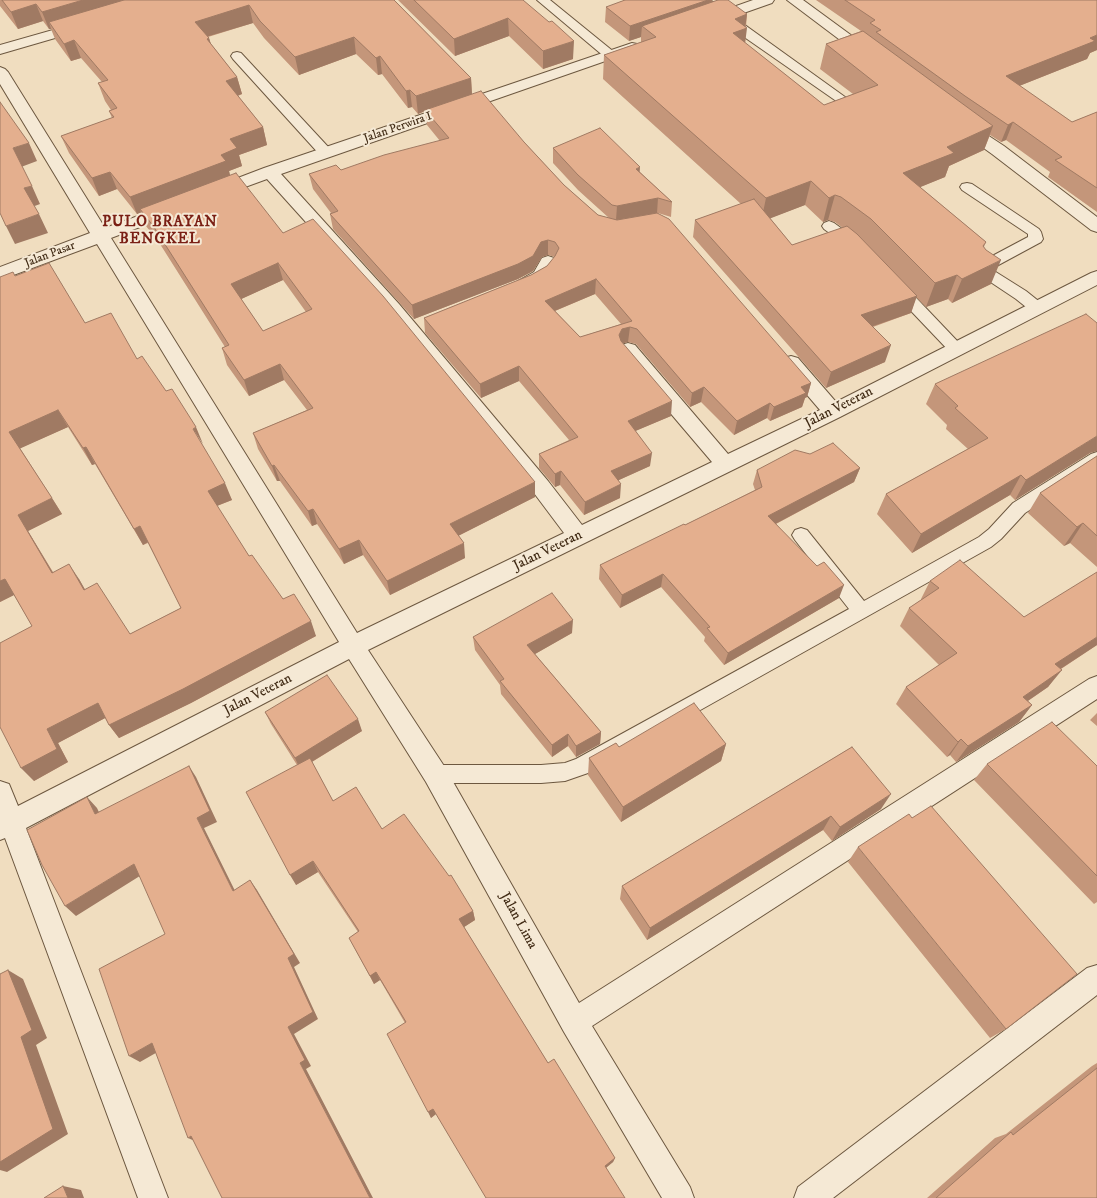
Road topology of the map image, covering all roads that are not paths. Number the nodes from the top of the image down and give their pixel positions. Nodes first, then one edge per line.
1 (543, 0) edge
2 (703, 0) edge
3 (767, 0) edge
4 (794, 0) edge
5 (723, 15) junction
6 (91, 23) edge
7 (702, 23) edge
8 (645, 42) edge
9 (0, 50) edge
10 (610, 55) junction
11 (237, 56) dead end
12 (879, 62) edge
13 (0, 72) edge
14 (846, 102) edge
15 (952, 118) edge
16 (326, 153) junction
17 (270, 172) junction
18 (967, 187) dead end
19 (203, 197) edge
20 (188, 202) edge
21 (829, 226) dead end
22 (1097, 226) edge
23 (99, 236) junction
24 (867, 257) edge
25 (548, 262) edge
26 (0, 274) edge
27 (887, 276) edge
28 (1095, 279) edge
29 (511, 290) edge
30 (1036, 307) junction
31 (956, 349) junction
32 (628, 350) edge
33 (782, 353) edge
34 (833, 412) junction
35 (1097, 458) edge
36 (725, 464) junction
37 (801, 535) dead end
38 (578, 536) junction
39 (861, 611) junction
40 (353, 646) junction
41 (1097, 686) edge
42 (435, 774) junction
43 (0, 792) edge
44 (6, 825) edge
45 (1097, 978) edge
46 (574, 1022) junction
47 (153, 1198) edge
48 (679, 1198) edge
49 (809, 1198) edge

1 - 10 lane
2 - 5 lane
3 - 5 street
4 - 12 street
5 - 7 street
5 - 14 lane
6 - 9 street
8 - 10 street, Jalan Perwira I
10 - 16 street, Jalan Perwira I
11 - 16 lane
13 - 23 street, Jalan Lima
15 - 22 street
16 - 17 street, Jalan Perwira I
17 - 19 street, Jalan Perwira I
17 - 38 street
18 - 30 lane
20 - 23 street
21 - 24 lane
23 - 26 street, Jalan Pasar
23 - 40 street, Jalan Lima
25 - 29 street
27 - 31 lane
28 - 30 street, Jalan Veteran
30 - 31 street, Jalan Veteran
31 - 34 street, Jalan Veteran
32 - 36 street
33 - 34 street
34 - 36 street, Jalan Veteran
35 - 39 lane
36 - 38 street, Jalan Veteran
37 - 39 lane
38 - 40 street, Jalan Veteran
39 - 42 lane
40 - 42 street, Jalan Lima
40 - 44 street, Jalan Veteran
41 - 46 street
42 - 46 street, Jalan Lima
43 - 44 street
44 - 47 street
45 - 49 street
46 - 48 street, Jalan Lima

